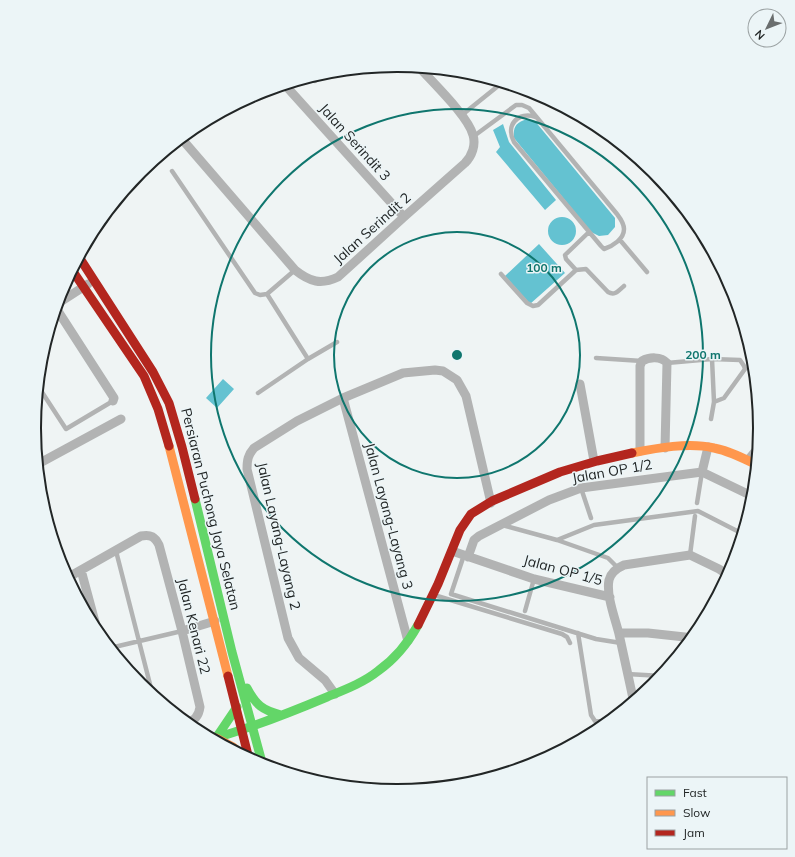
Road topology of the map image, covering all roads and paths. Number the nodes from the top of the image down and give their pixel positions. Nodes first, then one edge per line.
1 (425, 73) edge
2 (498, 86) edge
3 (291, 88) edge
4 (462, 115) junction
5 (536, 117) junction
6 (474, 136) junction
7 (185, 142) edge
8 (172, 171) dead end
9 (404, 217) junction
10 (588, 232) junction
11 (620, 240) junction
12 (82, 263) edge
13 (295, 270) junction
14 (576, 270) junction
15 (647, 272) dead end
16 (501, 274) dead end
17 (76, 276) edge
18 (93, 280) junction
19 (624, 286) dead end
20 (83, 287) junction
21 (267, 294) junction
22 (66, 298) edge
23 (60, 314) edge
24 (337, 342) dead end
25 (596, 358) dead end
26 (308, 359) junction
27 (712, 359) junction
28 (642, 361) junction
29 (667, 363) junction
30 (580, 384) dead end
31 (258, 393) dead end
32 (43, 394) edge
33 (343, 398) junction
34 (113, 401) joint
35 (714, 402) junction
36 (711, 418) dead end
37 (121, 419) dead end
38 (708, 446) junction
39 (666, 448) junction
40 (640, 451) junction
41 (753, 451) edge
42 (746, 460) junction
43 (43, 461) edge
44 (594, 461) junction
45 (752, 463) edge
46 (702, 472) junction
47 (581, 488) junction
48 (748, 494) edge
49 (491, 503) junction
50 (697, 503) dead end
51 (696, 516) dead end
52 (591, 518) dead end
53 (501, 524) junction
54 (739, 531) edge
55 (557, 540) junction
56 (116, 551) junction
57 (452, 551) junction
58 (690, 555) junction
59 (466, 556) junction
60 (618, 568) junction
61 (81, 570) junction
62 (723, 573) edge
63 (73, 575) edge
64 (534, 579) junction
65 (433, 595) junction
66 (610, 597) junction
67 (525, 612) dead end
68 (93, 613) edge
69 (215, 621) junction
70 (182, 630) junction
71 (578, 633) junction
72 (619, 633) junction
73 (686, 637) edge
74 (139, 641) junction
75 (408, 641) junction
76 (570, 643) dead end
77 (621, 643) junction
78 (116, 647) edge
79 (232, 652) junction
80 (627, 674) junction
81 (655, 676) edge
82 (150, 686) edge
83 (335, 694) junction
84 (632, 698) edge
85 (237, 707) junction
86 (281, 715) junction
87 (192, 720) edge
88 (601, 721) edge
89 (252, 727) junction
90 (243, 731) junction
91 (217, 736) edge
92 (220, 737) edge
93 (247, 751) edge
94 (261, 758) edge

1 - 4 street
2 - 4 lane
3 - 9 street, Jalan Serindit 3
4 - 6 street
5 - 6 lane
5 - 10 lane
5 - 11 lane
6 - 9 street, Jalan Serindit 2
7 - 13 street, Jalan Serindit 2
8 - 21 lane
9 - 13 street, Jalan Serindit 2
10 - 11 lane
10 - 14 lane
11 - 15 lane
12 - 18 main road, Persiaran Puchong Jaya Selatan
13 - 21 lane
14 - 16 lane
14 - 19 lane
17 - 20 main road, Persiaran Puchong Jaya Selatan
18 - 20 street
18 - 79 main road, Persiaran Puchong Jaya Selatan
20 - 22 street
20 - 69 main road, Persiaran Puchong Jaya Selatan
21 - 26 lane
23 - 34 street
24 - 26 lane
25 - 28 lane
26 - 31 lane
27 - 29 lane
27 - 35 lane
27 - 35 lane
28 - 29 street
28 - 40 street
29 - 39 street
30 - 44 street
32 - 34 lane
33 - 49 street, Jalan Layang-Layang 2
33 - 75 street, Jalan Layang-Layang 3
33 - 83 street, Jalan Layang-Layang 2
35 - 36 lane
37 - 43 street
38 - 39 main road
38 - 42 main road
38 - 46 street
39 - 40 main road
40 - 44 main road
41 - 42 lane
42 - 45 main road
44 - 49 main road
46 - 47 street, Jalan OP 1/2
46 - 48 street
46 - 50 lane
47 - 52 lane
47 - 53 street, Jalan OP 1/2
49 - 57 main road
51 - 58 lane
53 - 55 lane
53 - 59 street, Jalan OP 1/2
54 - 55 lane
55 - 60 lane
56 - 61 street
56 - 70 street, Jalan Kenari 22
56 - 74 lane
57 - 59 street, Jalan OP 1/5
57 - 65 main road
58 - 60 street
58 - 62 street
59 - 64 street, Jalan OP 1/5
59 - 71 lane
60 - 66 street
61 - 63 street
61 - 68 street
64 - 66 street, Jalan OP 1/5
64 - 67 lane
65 - 75 main road
65 - 76 lane
66 - 72 street, Jalan OP 1/5
69 - 70 street
69 - 85 main road, Persiaran Puchong Jaya Selatan
70 - 74 lane
70 - 87 street, Jalan Kenari 22
71 - 77 lane
71 - 88 lane
72 - 73 street
72 - 77 street, Jalan OP 1/5
74 - 78 lane
74 - 82 lane
75 - 83 main road
77 - 80 street, Jalan OP 1/5
79 - 86 main road
79 - 89 main road, Persiaran Puchong Jaya Selatan
80 - 81 lane
80 - 84 street, Jalan OP 1/5
83 - 86 main road
85 - 90 main road, Persiaran Puchong Jaya Selatan
85 - 91 main road
86 - 89 main road
89 - 90 main road
89 - 94 main road, Persiaran Puchong Jaya Selatan
90 - 92 main road
90 - 93 main road, Persiaran Puchong Jaya Selatan

